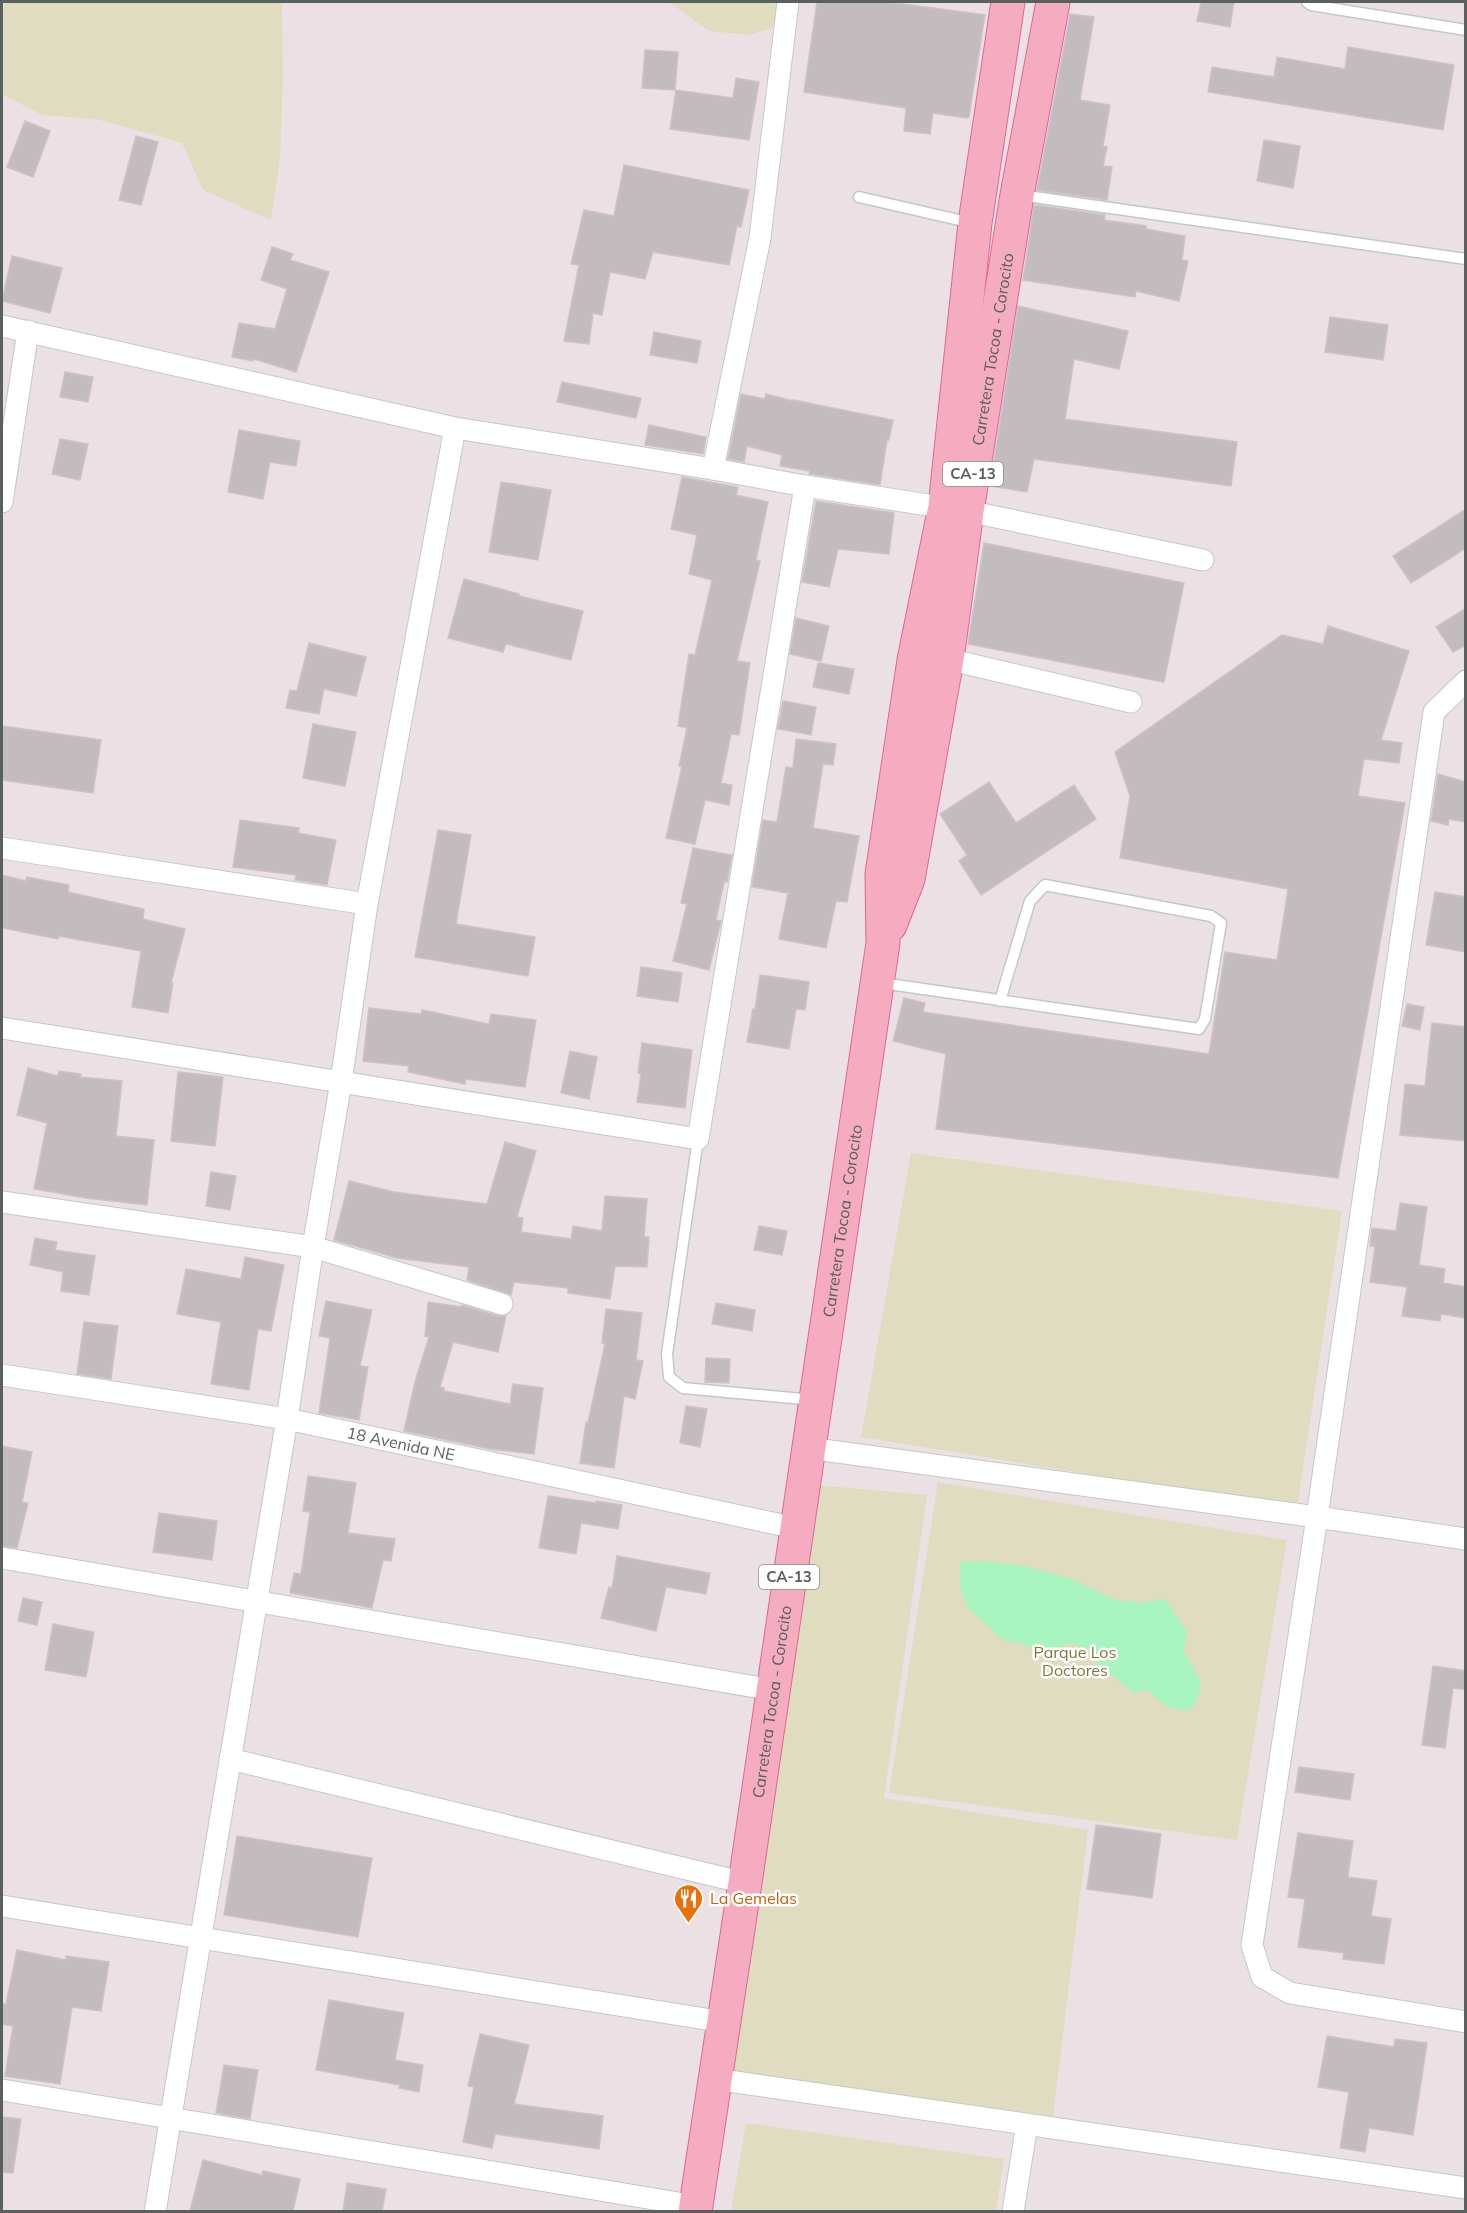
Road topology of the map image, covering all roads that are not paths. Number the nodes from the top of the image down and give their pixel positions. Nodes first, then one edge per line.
1 (788, 2) edge
2 (1008, 2) edge
3 (1053, 2) edge
4 (1307, 2) edge
5 (1466, 30) edge
6 (1017, 195) junction
7 (859, 196) dead end
8 (975, 224) junction
9 (1466, 259) edge
10 (2, 326) edge
11 (28, 331) junction
12 (455, 428) junction
13 (712, 469) junction
14 (805, 486) junction
15 (2, 502) edge
16 (956, 509) junction
17 (1203, 560) dead end
18 (947, 660) junction
19 (1466, 681) edge
20 (1131, 702) dead end
21 (2, 848) edge
22 (367, 904) junction
23 (883, 943) junction
24 (877, 982) junction
25 (1000, 1001) junction
26 (2, 1028) edge
27 (341, 1082) junction
28 (698, 1139) junction
29 (2, 1202) edge
30 (313, 1247) junction
31 (502, 1304) dead end
32 (2, 1375) edge
33 (816, 1401) junction
34 (287, 1419) junction
35 (808, 1448) junction
36 (1317, 1517) junction
37 (796, 1528) junction
38 (1466, 1539) edge
39 (2, 1558) edge
40 (257, 1602) junction
41 (773, 1690) junction
42 (230, 1759) junction
43 (745, 1883) junction
44 (2, 1906) edge
45 (202, 1939) junction
46 (724, 2022) junction
47 (1466, 2022) edge
48 (715, 2079) junction
49 (2, 2090) edge
50 (172, 2119) junction
51 (1027, 2124) junction
52 (1466, 2188) edge
53 (695, 2209) edge
54 (155, 2211) edge
55 (1013, 2211) edge

1 - 13 street
2 - 8 main road, Carretera Tocoa - Corocito / CA-13
3 - 6 main road, Carretera Tocoa - Corocito / CA-13
4 - 5 lane
6 - 9 lane
6 - 16 main road, Carretera Tocoa - Corocito / CA-13
7 - 8 lane
8 - 16 main road, Carretera Tocoa - Corocito / CA-13
10 - 11 street
11 - 12 street
11 - 15 street
12 - 13 street
12 - 22 street
13 - 14 street
14 - 16 street
14 - 28 street
16 - 17 street
16 - 18 main road, Carretera Tocoa - Corocito / CA-13
16 - 23 main road, Carretera Tocoa - Corocito / CA-13
18 - 20 street
18 - 23 main road, Carretera Tocoa - Corocito / CA-13
19 - 36 street
21 - 22 street
22 - 27 street
23 - 24 main road, Carretera Tocoa - Corocito / CA-13
24 - 25 lane
24 - 33 main road, Carretera Tocoa - Corocito / CA-13
25 - 25 lane
26 - 27 street
27 - 28 street
27 - 30 street
28 - 33 lane
29 - 30 street
30 - 31 street
30 - 34 street
32 - 34 street, 18 Avenida NE
33 - 35 main road, Carretera Tocoa - Corocito / CA-13
34 - 37 street, 18 Avenida NE
34 - 40 street
35 - 36 street
35 - 37 main road, Carretera Tocoa - Corocito / CA-13
36 - 38 street
36 - 47 street
37 - 41 main road, Carretera Tocoa - Corocito / CA-13
39 - 40 street
40 - 41 street
40 - 42 street
41 - 43 main road, Carretera Tocoa - Corocito / CA-13
42 - 43 street
42 - 45 street
43 - 46 main road, Carretera Tocoa - Corocito / CA-13
44 - 45 street
45 - 46 street
45 - 50 street
46 - 48 main road, Carretera Tocoa - Corocito / CA-13
48 - 51 street
48 - 53 main road, Carretera Tocoa - Corocito / CA-13
49 - 50 street
50 - 53 street
50 - 54 street
51 - 52 street
51 - 55 street

